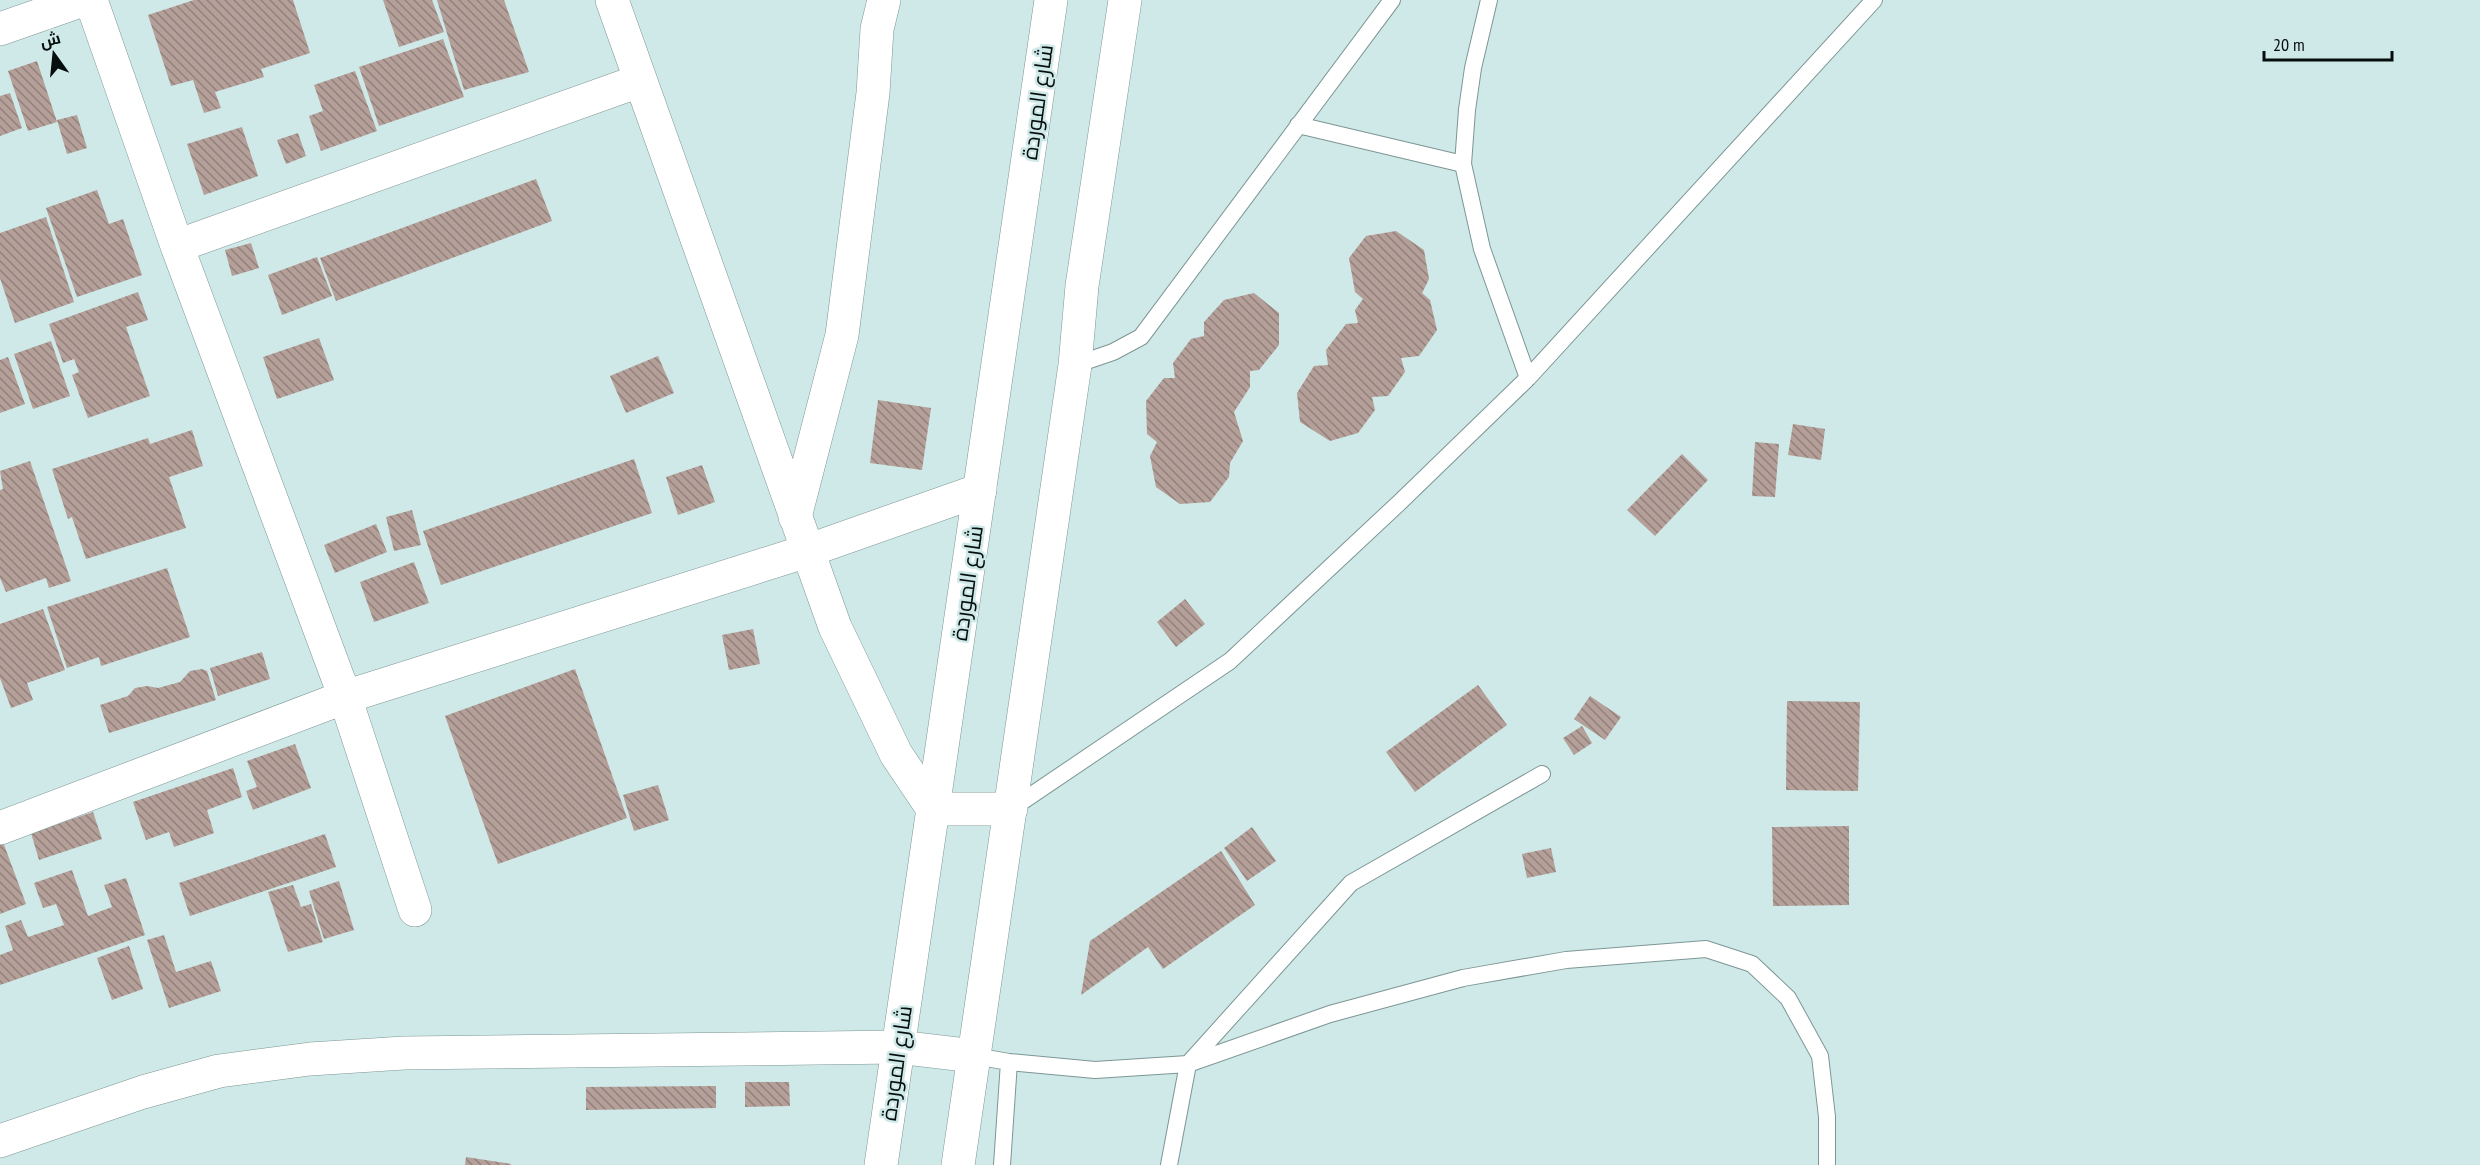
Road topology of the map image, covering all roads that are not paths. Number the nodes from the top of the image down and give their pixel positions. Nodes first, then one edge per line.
1 (83, 0) edge
2 (91, 0) edge
3 (612, 0) edge
4 (884, 0) edge
5 (1051, 0) edge
6 (1125, 0) edge
7 (1392, 0) edge
8 (1489, 0) edge
9 (1874, 0) edge
10 (0, 29) edge
11 (639, 81) junction
12 (1298, 124) junction
13 (1463, 164) junction
14 (177, 246) junction
15 (1075, 365) junction
16 (1528, 378) junction
17 (980, 490) junction
18 (795, 517) junction
19 (807, 551) junction
20 (345, 697) junction
21 (1542, 774) dead end
22 (933, 809) junction
23 (1011, 809) junction
24 (0, 828) edge
25 (415, 910) dead end
26 (898, 1047) junction
27 (974, 1056) junction
28 (1009, 1062) junction
29 (1188, 1064) junction
30 (0, 1142) edge
31 (880, 1165) edge
32 (958, 1165) edge
33 (1002, 1165) edge
34 (1169, 1165) edge
35 (1827, 1165) edge

1 - 10 street
2 - 14 street
3 - 11 street
4 - 18 street
5 - 17 street, شارع الموردة
6 - 15 street
7 - 12 lane
8 - 13 lane
9 - 16 lane
11 - 14 street
11 - 18 street
12 - 13 lane
12 - 15 lane
13 - 16 lane
14 - 20 street
15 - 23 street
16 - 23 lane
17 - 19 street
17 - 22 street, شارع الموردة
18 - 19 street
19 - 20 street
19 - 22 street
20 - 24 street
20 - 25 street
21 - 29 lane
22 - 23 street
22 - 26 street, شارع الموردة
23 - 27 street
26 - 27 street
26 - 30 street
26 - 31 street, شارع الموردة
27 - 28 lane
27 - 32 street
28 - 29 lane
28 - 33 lane
29 - 34 lane
29 - 35 lane

